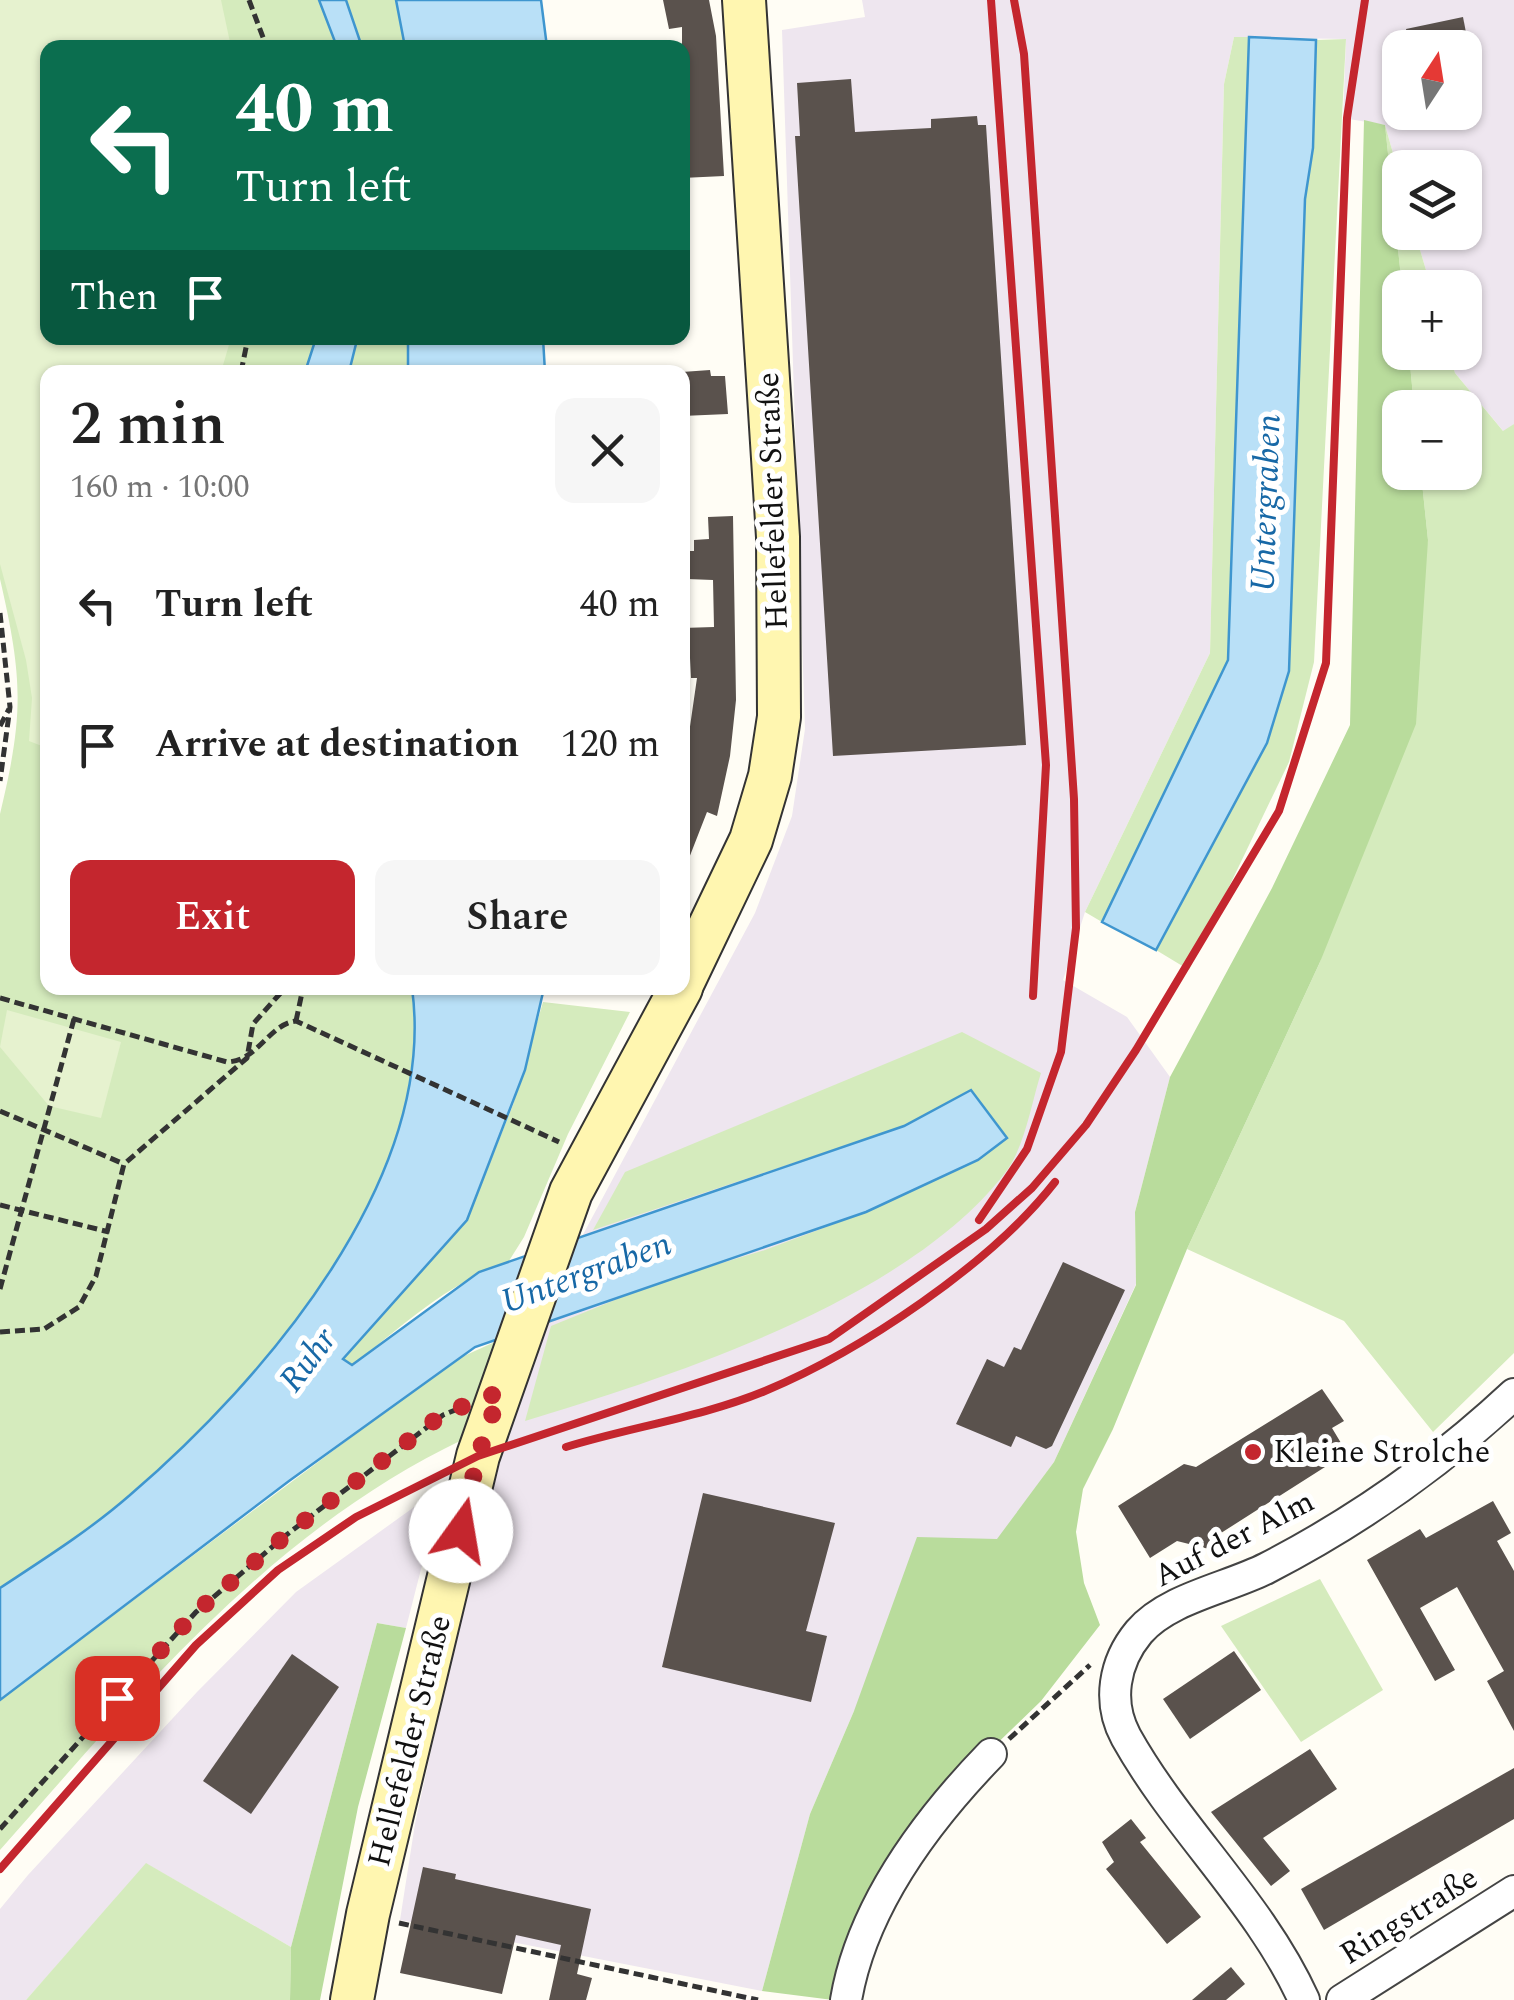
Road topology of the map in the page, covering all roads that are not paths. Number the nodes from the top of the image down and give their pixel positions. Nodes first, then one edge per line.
1 (744, 0) edge
2 (690, 969) edge
3 (677, 995) edge
4 (1514, 1394) edge
5 (991, 1754) road end
6 (1514, 1891) edge
7 (352, 2000) edge
8 (846, 2000) edge
9 (1304, 2000) edge
10 (1342, 2000) edge

1 - 2 street, Hellefelder Straße
3 - 7 street, Hellefelder Straße
4 - 9 street, Auf der Alm
5 - 8 street
6 - 10 street, Ringstraße

